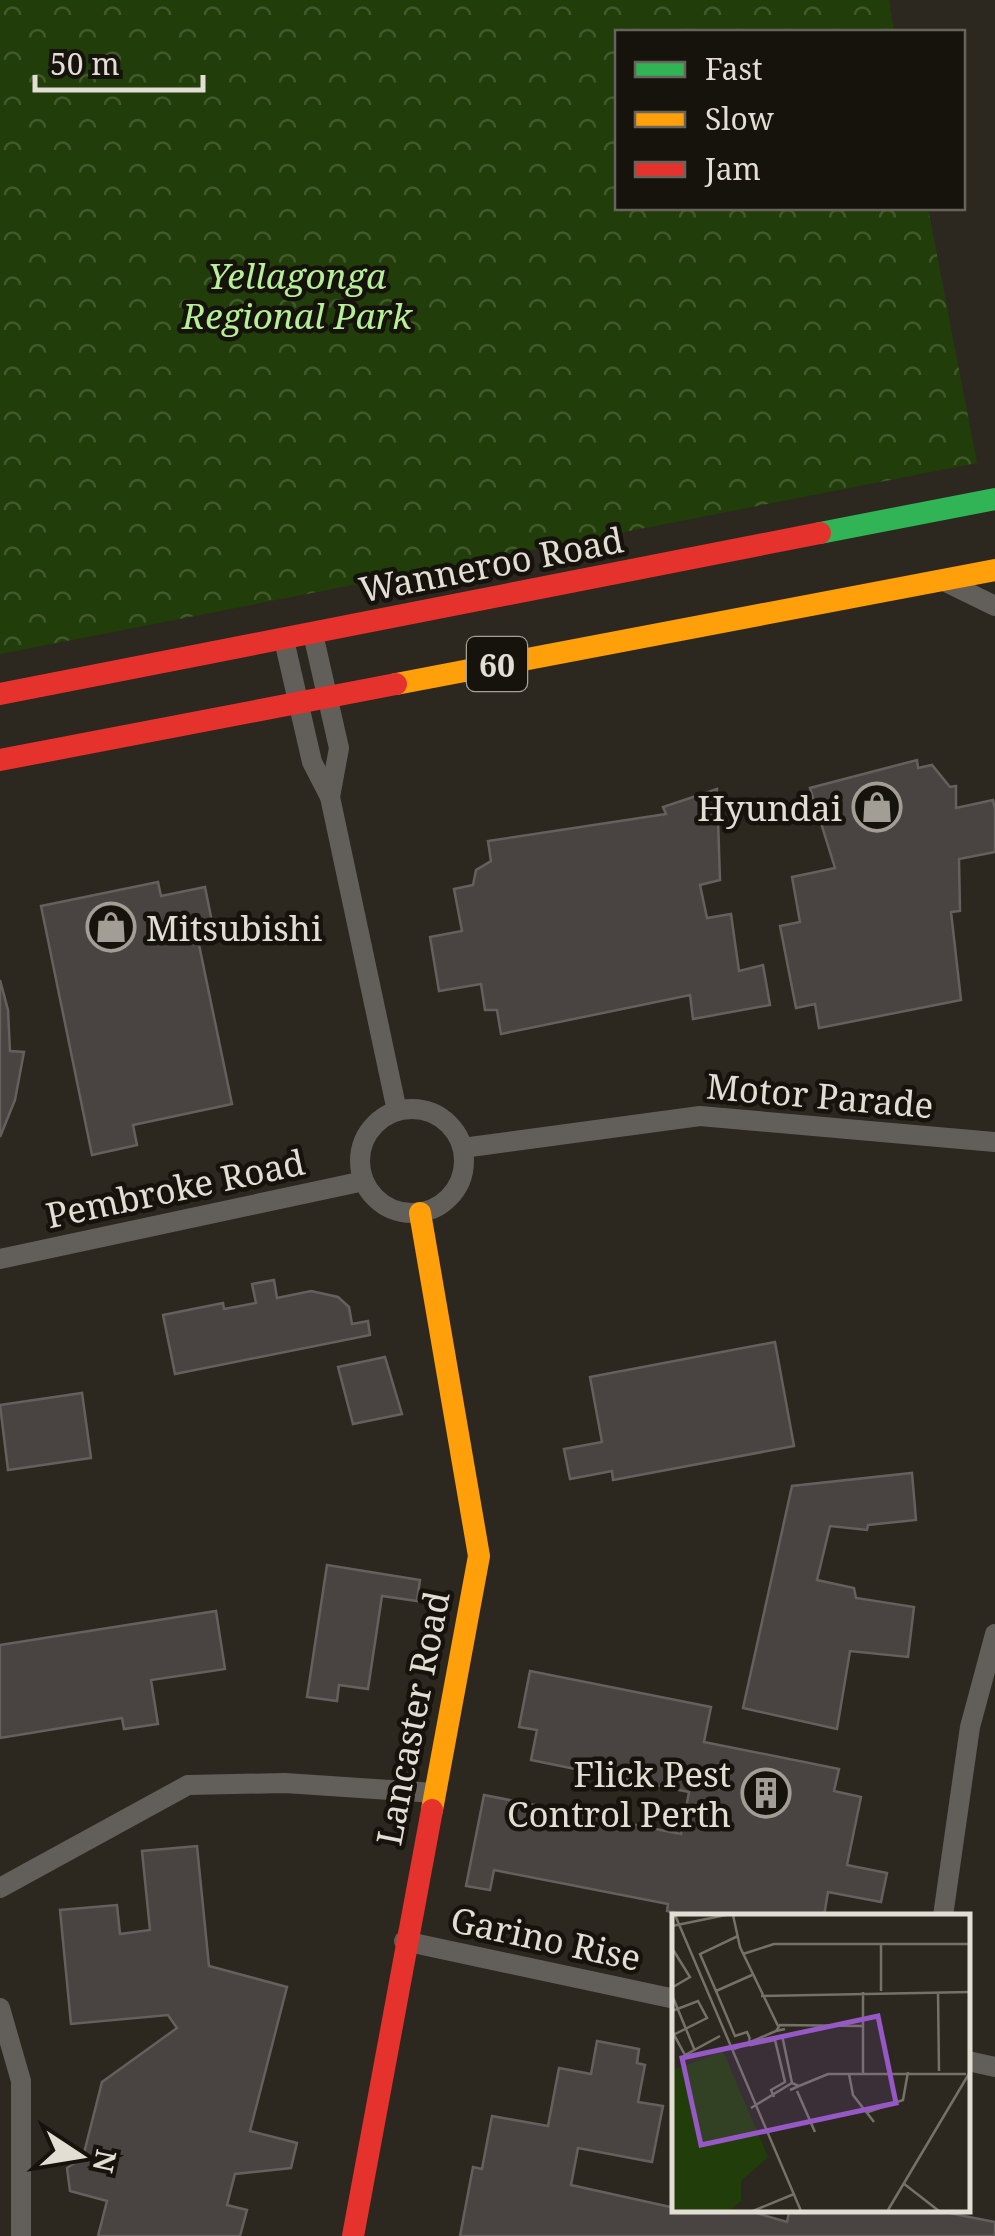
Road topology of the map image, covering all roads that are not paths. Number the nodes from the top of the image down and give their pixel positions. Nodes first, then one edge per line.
1 (995, 499) edge
2 (995, 570) edge
3 (942, 580) junction
4 (995, 606) edge
5 (314, 634) junction
6 (284, 640) junction
7 (0, 694) edge
8 (326, 696) junction
9 (298, 701) junction
10 (0, 760) edge
11 (330, 797) junction
12 (397, 1111) junction
13 (995, 1142) edge
14 (463, 1148) junction
15 (364, 1181) junction
16 (420, 1213) junction
17 (0, 1258) edge
18 (995, 1634) edge
19 (435, 1793) junction
20 (0, 1888) edge
21 (943, 1914) edge
22 (404, 1941) junction
23 (672, 1997) edge
24 (0, 2008) edge
25 (970, 2061) edge
26 (995, 2066) edge
27 (21, 2236) edge
28 (353, 2236) edge

1 - 5 main road, Wanneroo Road / 60
2 - 3 main road, 60
3 - 4 street
3 - 8 main road, 60
5 - 6 main road, Wanneroo Road / 60
5 - 8 street
6 - 7 main road, Wanneroo Road / 60
6 - 9 street
8 - 9 main road, 60
8 - 11 street
9 - 10 main road, 60
9 - 11 street
11 - 12 street
12 - 14 street
12 - 15 street
13 - 14 street, Motor Parade
14 - 16 street
15 - 16 street
15 - 17 street, Pembroke Road
16 - 19 main road, Lancaster Road
18 - 21 street
19 - 20 street
19 - 22 main road, Lancaster Road
22 - 23 street, Garino Rise
22 - 28 main road, Lancaster Road
24 - 27 street
25 - 26 street

